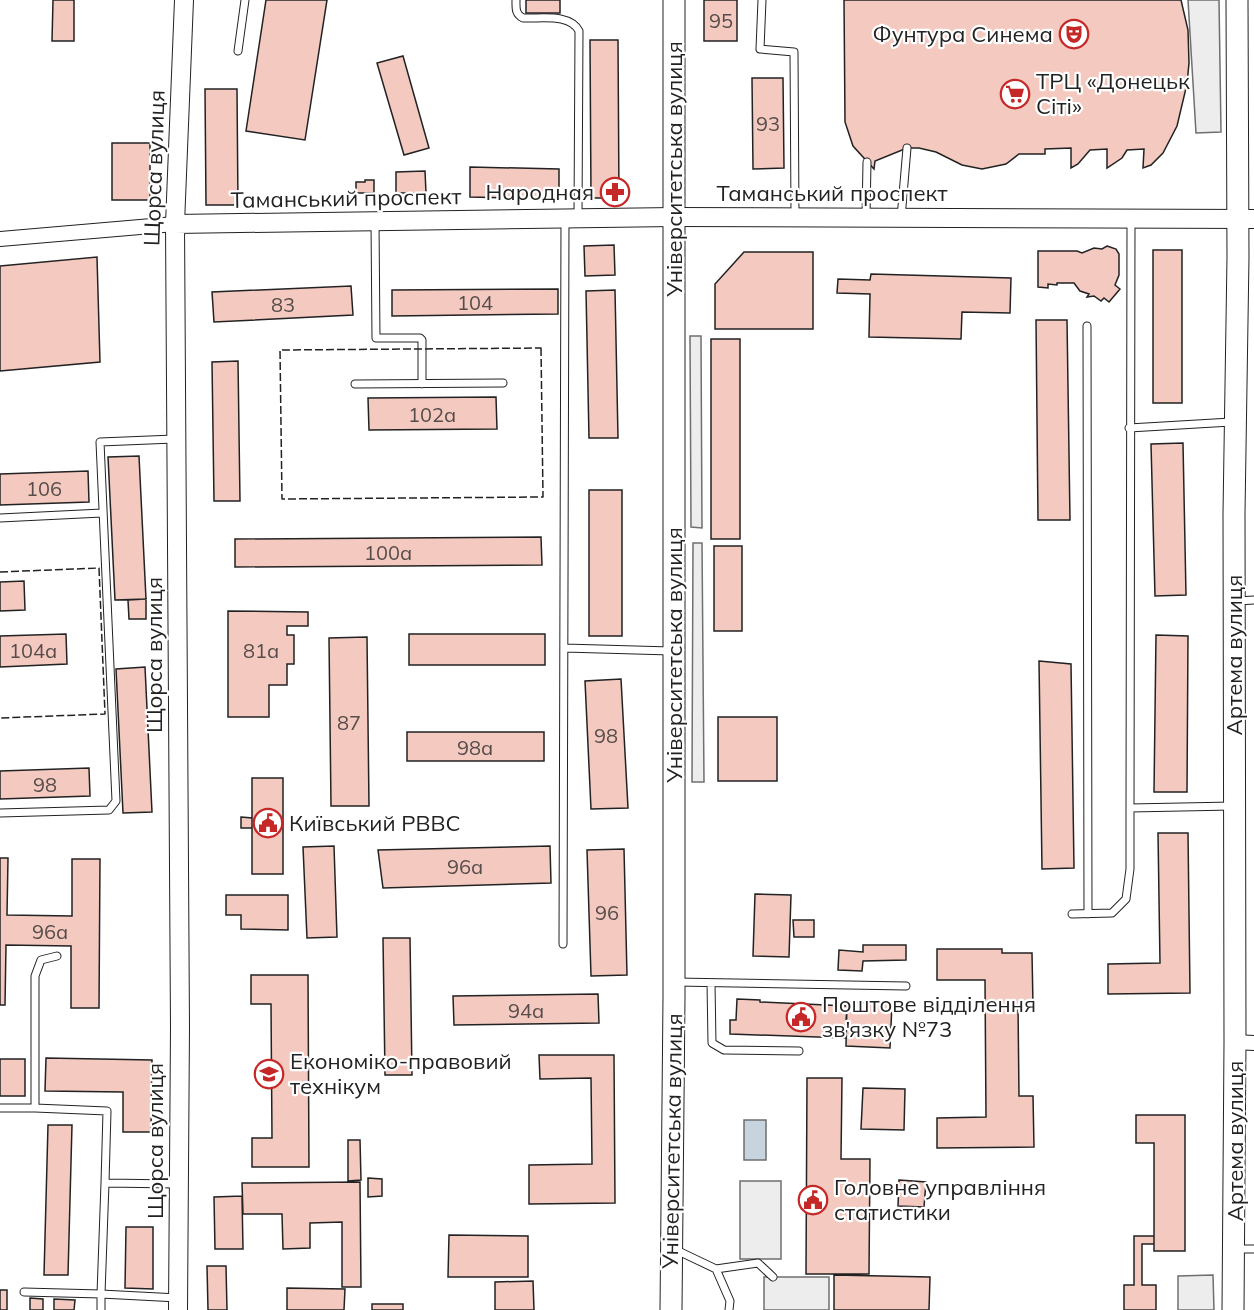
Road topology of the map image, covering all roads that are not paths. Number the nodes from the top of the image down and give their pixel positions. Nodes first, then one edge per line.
1 (184, 0) edge
2 (245, 0) edge
3 (516, 0) edge
4 (674, 0) edge
5 (762, 0) edge
6 (1237, 0) edge
7 (238, 51) dead end
8 (908, 148) dead end
9 (867, 162) dead end
10 (1248, 216) edge
11 (674, 217) junction
12 (795, 217) junction
13 (572, 218) junction
14 (866, 218) junction
15 (901, 218) junction
16 (1131, 218) junction
17 (375, 221) junction
18 (175, 224) junction
19 (0, 239) edge
20 (1087, 326) dead end
21 (503, 383) dead end
22 (355, 384) dead end
23 (422, 384) junction
24 (1235, 422) junction
25 (1129, 428) junction
26 (177, 439) junction
27 (102, 513) junction
28 (0, 518) edge
29 (1244, 601) edge
30 (564, 648) junction
31 (674, 651) junction
32 (1235, 806) junction
33 (1130, 808) junction
34 (0, 813) edge
35 (1072, 914) dead end
36 (1088, 914) junction
37 (563, 944) dead end
38 (57, 956) dead end
39 (674, 982) junction
40 (711, 983) junction
41 (906, 986) dead end
42 (1245, 1043) edge
43 (799, 1051) dead end
44 (0, 1108) edge
45 (35, 1108) junction
46 (105, 1183) junction
47 (179, 1184) junction
48 (671, 1248) junction
49 (1244, 1249) edge
50 (716, 1269) junction
51 (773, 1277) dead end
52 (24, 1292) dead end
53 (101, 1294) junction
54 (178, 1304) edge
55 (101, 1310) edge
56 (671, 1310) edge
57 (729, 1310) edge
58 (1233, 1310) edge

1 - 18 street, Щорса вулиця
2 - 7 lane
3 - 13 lane
4 - 11 main road, Університетська вулиця
5 - 12 lane
6 - 10 main road, Артема вулиця
8 - 15 lane
9 - 14 lane
10 - 16 street, Таманський проспект
10 - 24 main road, Артема вулиця
11 - 12 street, Таманський проспект
11 - 13 street, Таманський проспект
11 - 31 main road, Університетська вулиця
12 - 14 street, Таманський проспект
13 - 17 street, Таманський проспект
13 - 30 lane
14 - 15 street, Таманський проспект
15 - 16 street, Таманський проспект
16 - 25 lane
17 - 18 street, Таманський проспект
17 - 23 lane
18 - 19 street
18 - 26 street, Щорса вулиця
20 - 36 lane
21 - 23 lane
22 - 23 lane
24 - 25 lane
24 - 29 main road, Артема вулиця
25 - 33 lane
26 - 27 lane
26 - 47 street, Щорса вулиця
27 - 28 lane
27 - 34 lane
29 - 32 main road, Артема вулиця
30 - 31 lane
30 - 37 lane
31 - 39 main road, Університетська вулиця
32 - 33 lane
32 - 42 main road, Артема вулиця
33 - 36 lane
35 - 36 lane
38 - 45 lane
39 - 40 lane
39 - 48 main road, Університетська вулиця
40 - 41 lane
40 - 43 lane
42 - 49 main road, Артема вулиця
44 - 45 lane
45 - 46 lane
46 - 47 lane
46 - 53 lane
47 - 54 street, Щорса вулиця
48 - 50 lane
48 - 56 main road, Університетська вулиця
49 - 58 main road, Артема вулиця
50 - 51 lane
50 - 57 lane
52 - 53 lane
53 - 54 lane
53 - 55 lane

